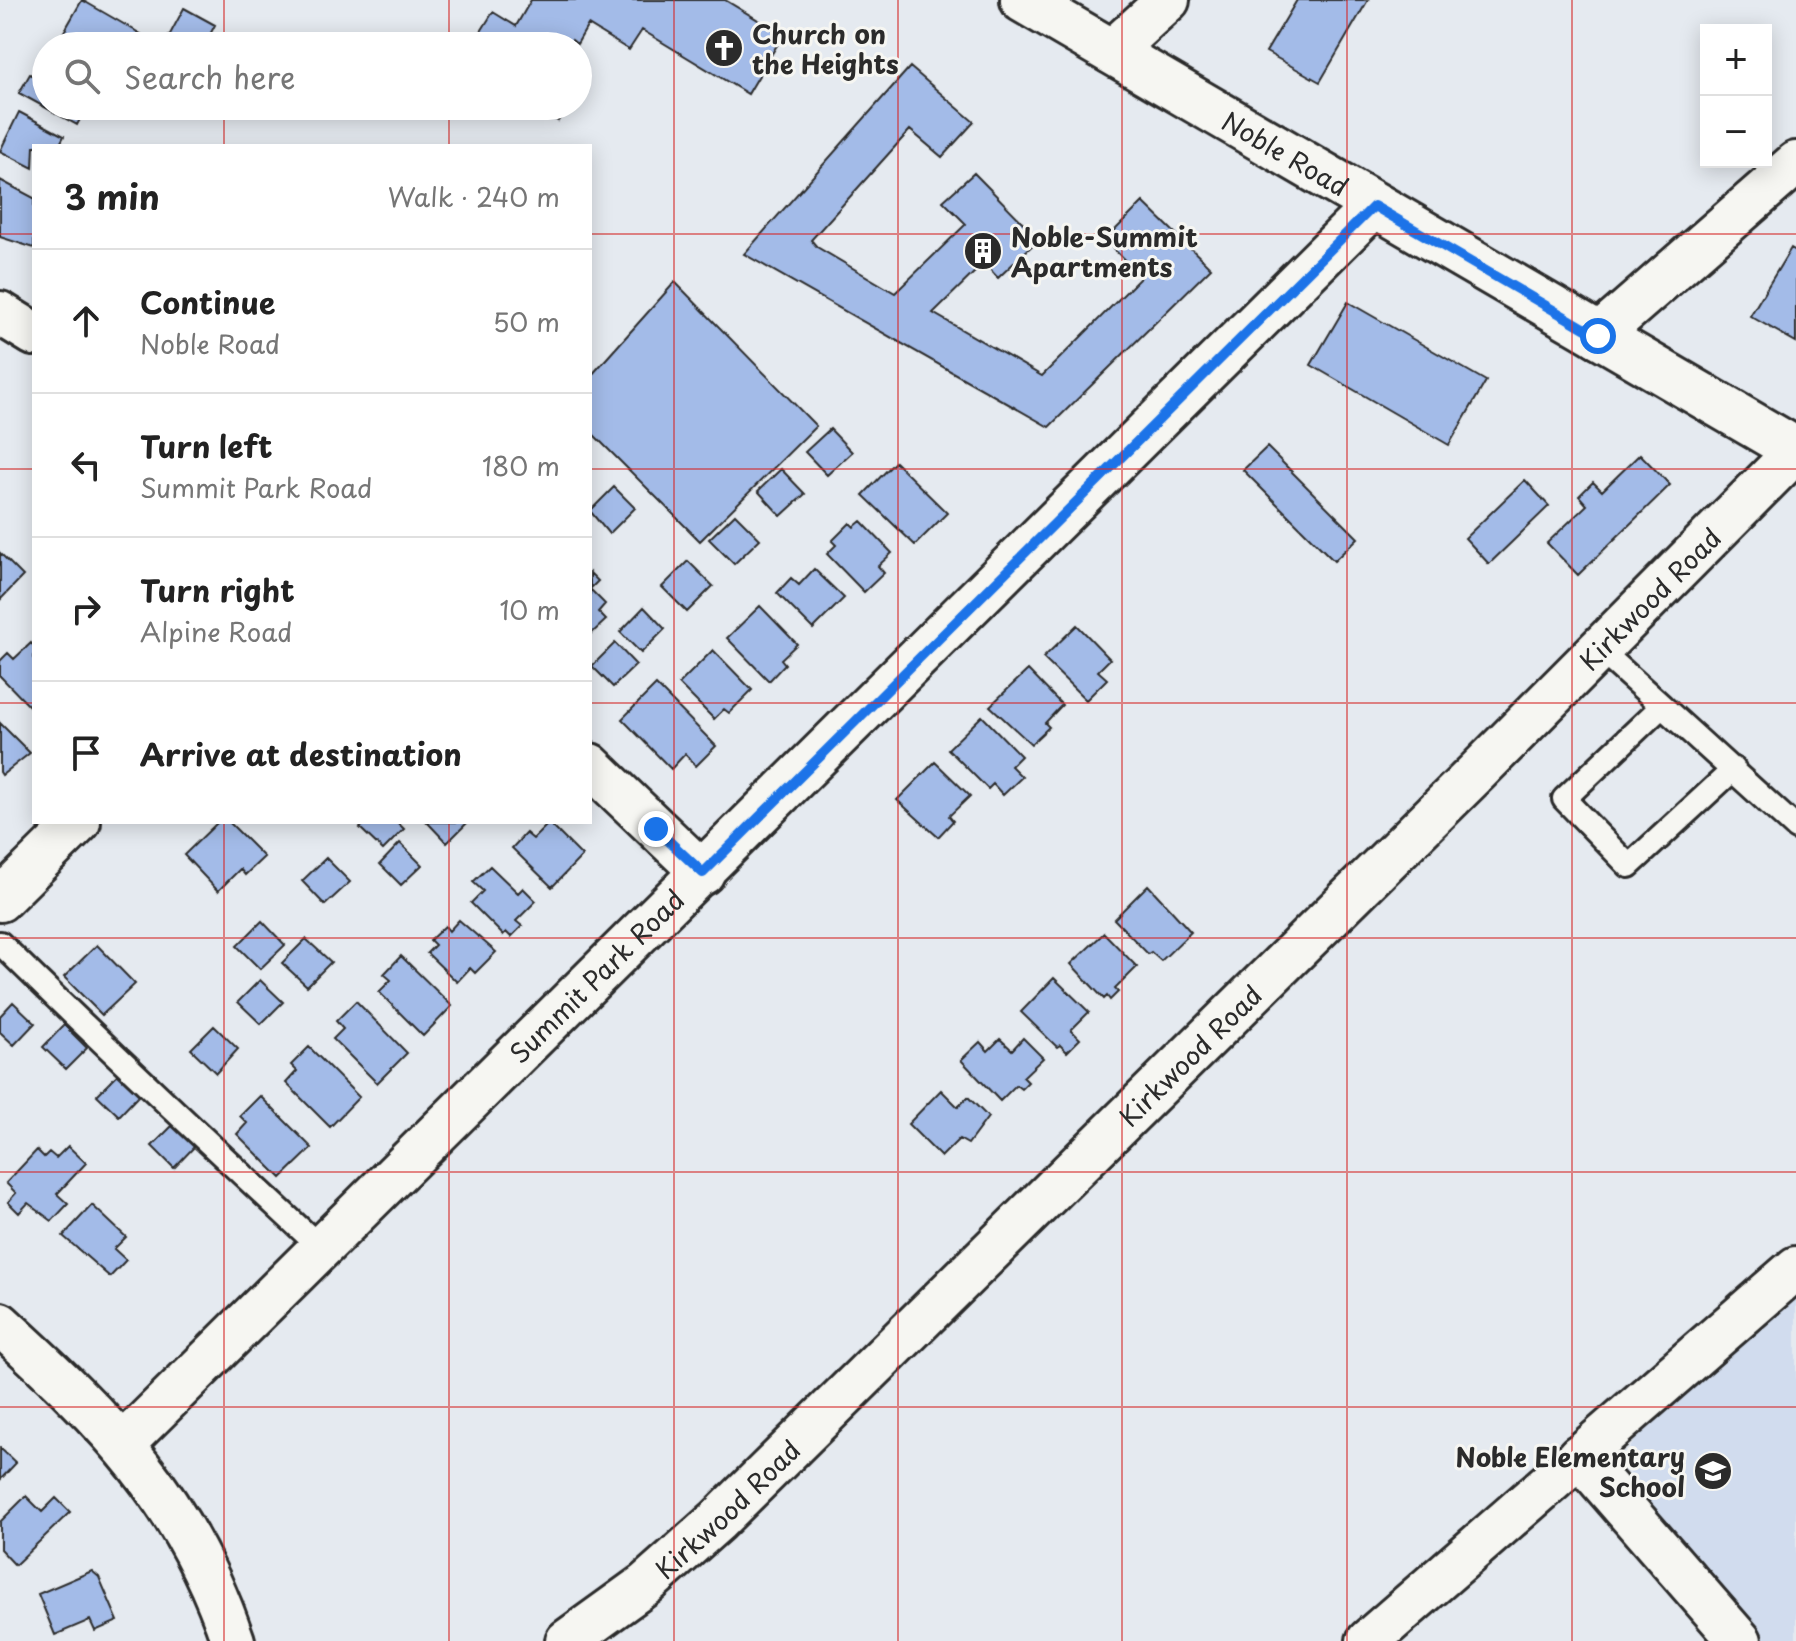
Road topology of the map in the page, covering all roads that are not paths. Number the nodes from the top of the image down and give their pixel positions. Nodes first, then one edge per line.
1 (1023, 0) edge
2 (1168, 0) edge
3 (1111, 52) junction
4 (1796, 163) edge
5 (1374, 206) junction
6 (0, 313) edge
7 (32, 333) edge
8 (1598, 336) junction
9 (1796, 450) edge
10 (1599, 649) junction
11 (1662, 706) junction
12 (592, 767) edge
13 (1734, 769) junction
14 (77, 824) edge
15 (1796, 828) edge
16 (703, 873) junction
17 (0, 900) edge
18 (0, 943) edge
19 (322, 1249) junction
20 (1796, 1268) edge
21 (0, 1324) edge
22 (124, 1443) junction
23 (1579, 1456) junction
24 (233, 1641) edge
25 (567, 1641) edge
26 (1368, 1641) edge
27 (1740, 1641) edge

1 - 3 main road, Noble Road
2 - 3 street
3 - 5 main road, Noble Road
4 - 8 street
5 - 8 main road, Noble Road
5 - 16 street, Summit Park Road
6 - 7 street
8 - 9 main road, Noble Road
9 - 10 street, Kirkwood Road
10 - 11 lane
10 - 25 street, Kirkwood Road
11 - 13 lane
11 - 13 lane
12 - 16 street
13 - 15 lane
14 - 17 street
16 - 19 street, Summit Park Road
18 - 19 lane
19 - 22 street, Summit Park Road
20 - 23 street
21 - 22 street
22 - 24 street
23 - 26 street
23 - 27 street

